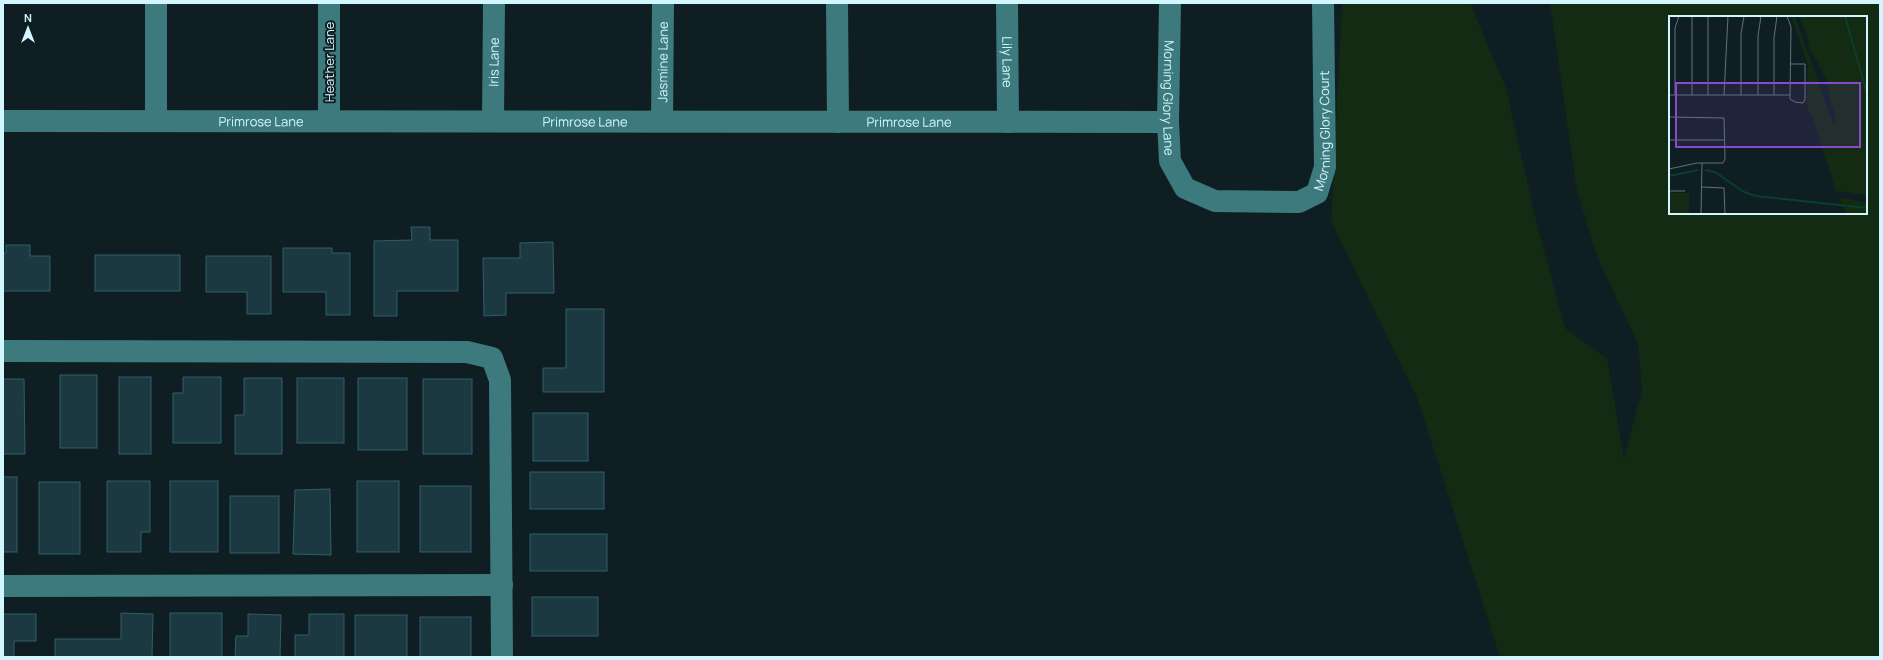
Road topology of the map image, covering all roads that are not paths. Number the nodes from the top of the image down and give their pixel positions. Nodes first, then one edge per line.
1 (156, 3) edge
2 (329, 3) edge
3 (494, 3) edge
4 (663, 3) edge
5 (837, 3) edge
6 (1007, 3) edge
7 (1170, 3) edge
8 (1322, 3) edge
9 (3, 121) edge
10 (156, 121) junction
11 (329, 121) junction
12 (493, 121) junction
13 (662, 121) junction
14 (838, 122) junction
15 (1008, 122) junction
16 (1168, 122) junction
17 (1185, 188) joint
18 (3, 351) edge
19 (502, 585) junction
20 (3, 586) edge
21 (502, 657) edge

1 - 10 street
2 - 11 street, Heather Lane
3 - 12 street, Iris Lane
4 - 13 street, Jasmine Lane
5 - 14 street
6 - 15 street, Lily Lane
7 - 16 street, Morning Glory Lane
8 - 17 street, Morning Glory Court
9 - 10 street, Primrose Lane
10 - 11 street, Primrose Lane
11 - 12 street, Primrose Lane
12 - 13 street, Primrose Lane
13 - 14 street, Primrose Lane
14 - 15 street, Primrose Lane
15 - 16 street, Primrose Lane
16 - 17 street, Morning Glory Lane
18 - 19 street
19 - 20 street
19 - 21 street

